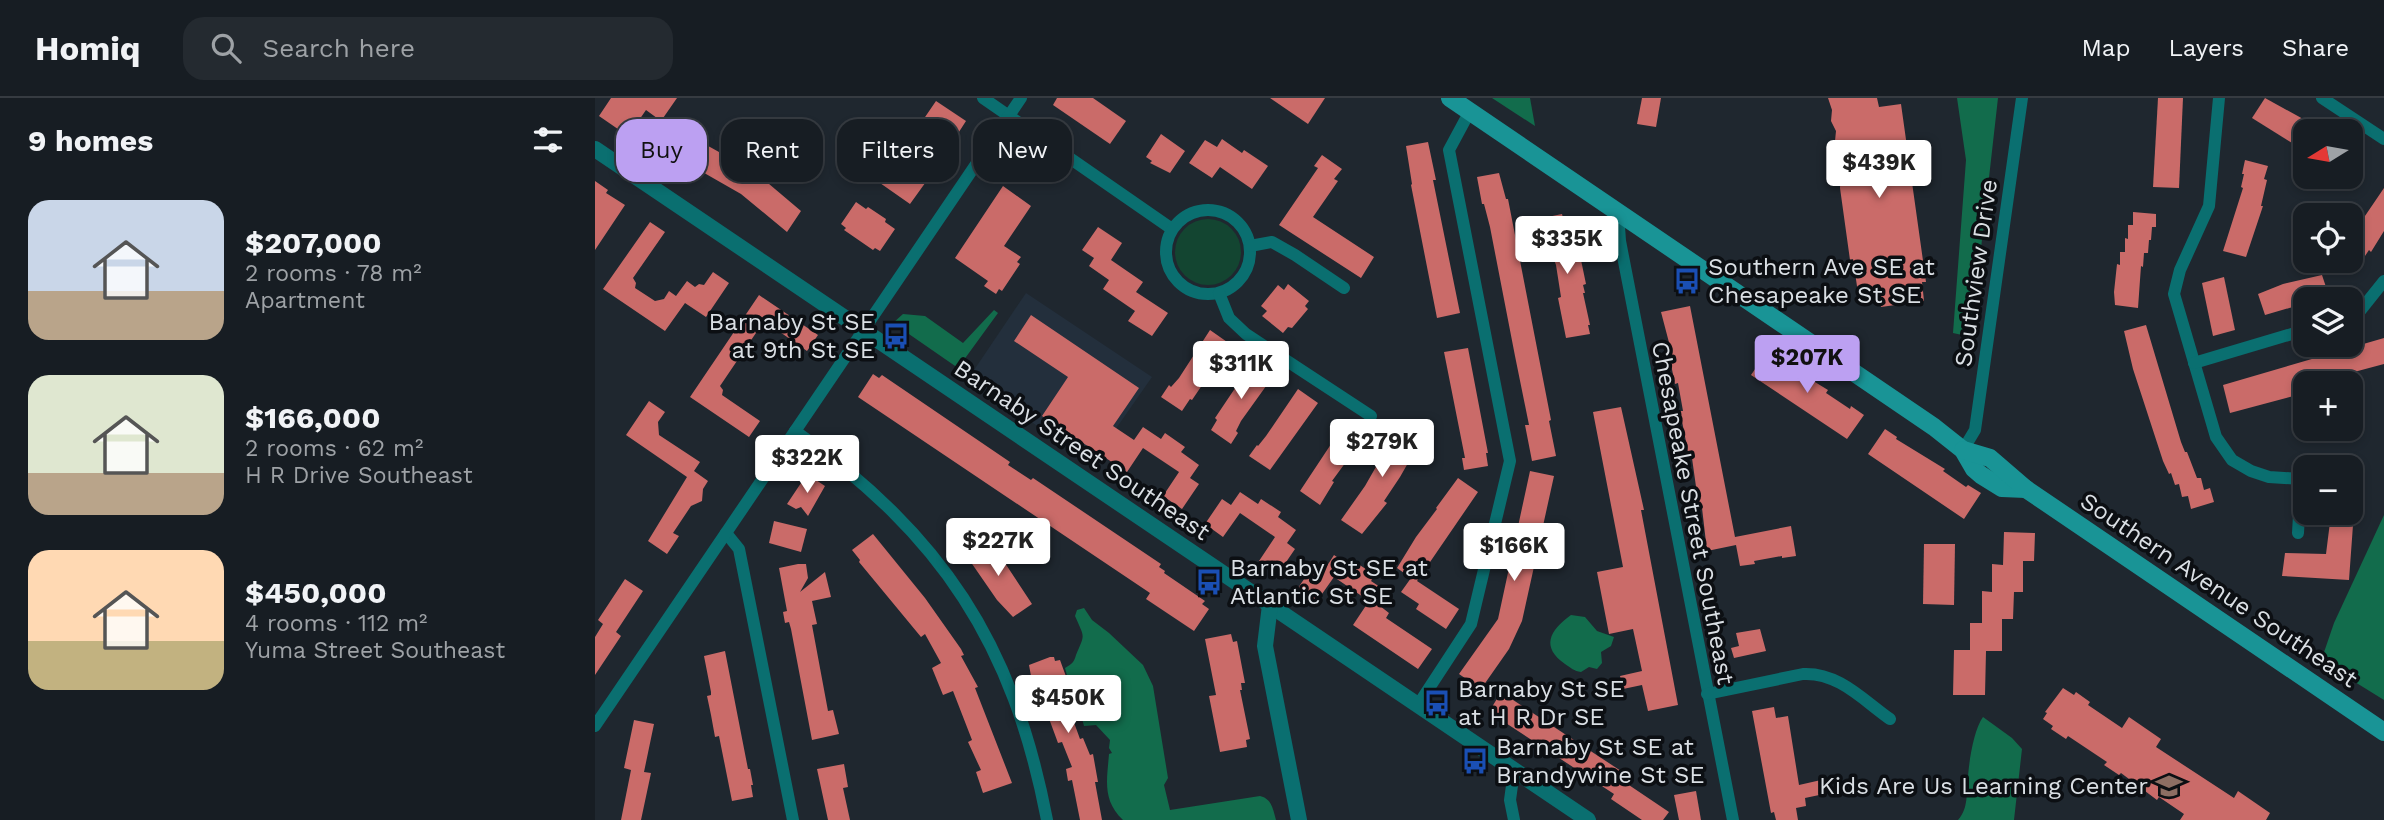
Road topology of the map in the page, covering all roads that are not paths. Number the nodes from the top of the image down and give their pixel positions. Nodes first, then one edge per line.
1 (982, 98) edge
2 (1021, 98) edge
3 (1450, 98) edge
4 (2022, 98) edge
5 (2220, 98) edge
6 (2322, 98) edge
7 (1470, 111) junction
8 (1009, 116) junction
9 (2384, 139) edge
10 (595, 149) edge
11 (1618, 214) junction
12 (1172, 229) junction
13 (1250, 246) junction
14 (2384, 281) edge
15 (1344, 288) dead end
16 (1219, 293) junction
17 (2363, 307) edge
18 (863, 330) junction
19 (2293, 334) edge
20 (2194, 363) junction
21 (1371, 416) dead end
22 (795, 431) junction
23 (1963, 450) junction
24 (726, 533) junction
25 (2298, 533) dead end
26 (1270, 605) junction
27 (1707, 694) junction
28 (1418, 705) junction
29 (597, 718) edge
30 (1890, 719) dead end
31 (2384, 732) edge
32 (1514, 771) junction
33 (793, 820) edge
34 (1047, 820) edge
35 (1299, 820) edge
36 (1514, 820) edge
37 (1588, 820) edge
38 (1733, 820) edge

1 - 8 street
2 - 8 street
3 - 7 main road, Southern Avenue Southeast
4 - 23 street, Southview Drive
5 - 20 street
6 - 9 street
7 - 11 main road, Southern Avenue Southeast
7 - 28 street
8 - 12 street
8 - 18 street
10 - 18 street, Barnaby Street Southeast
11 - 23 main road, Southern Avenue Southeast
11 - 27 street, Chesapeake Street Southeast
12 - 13 street
12 - 16 street
13 - 15 street
13 - 16 street
14 - 17 street
16 - 21 street
18 - 22 street
18 - 26 street, Barnaby Street Southeast
19 - 20 street
20 - 25 street
22 - 24 street
22 - 34 street
23 - 31 main road, Southern Avenue Southeast
24 - 29 street
24 - 33 street
26 - 28 street, Barnaby Street Southeast
26 - 35 street
27 - 30 street
27 - 38 street, Chesapeake Street Southeast
28 - 32 street, Barnaby Street Southeast
32 - 36 street
32 - 37 street, Barnaby Street Southeast

